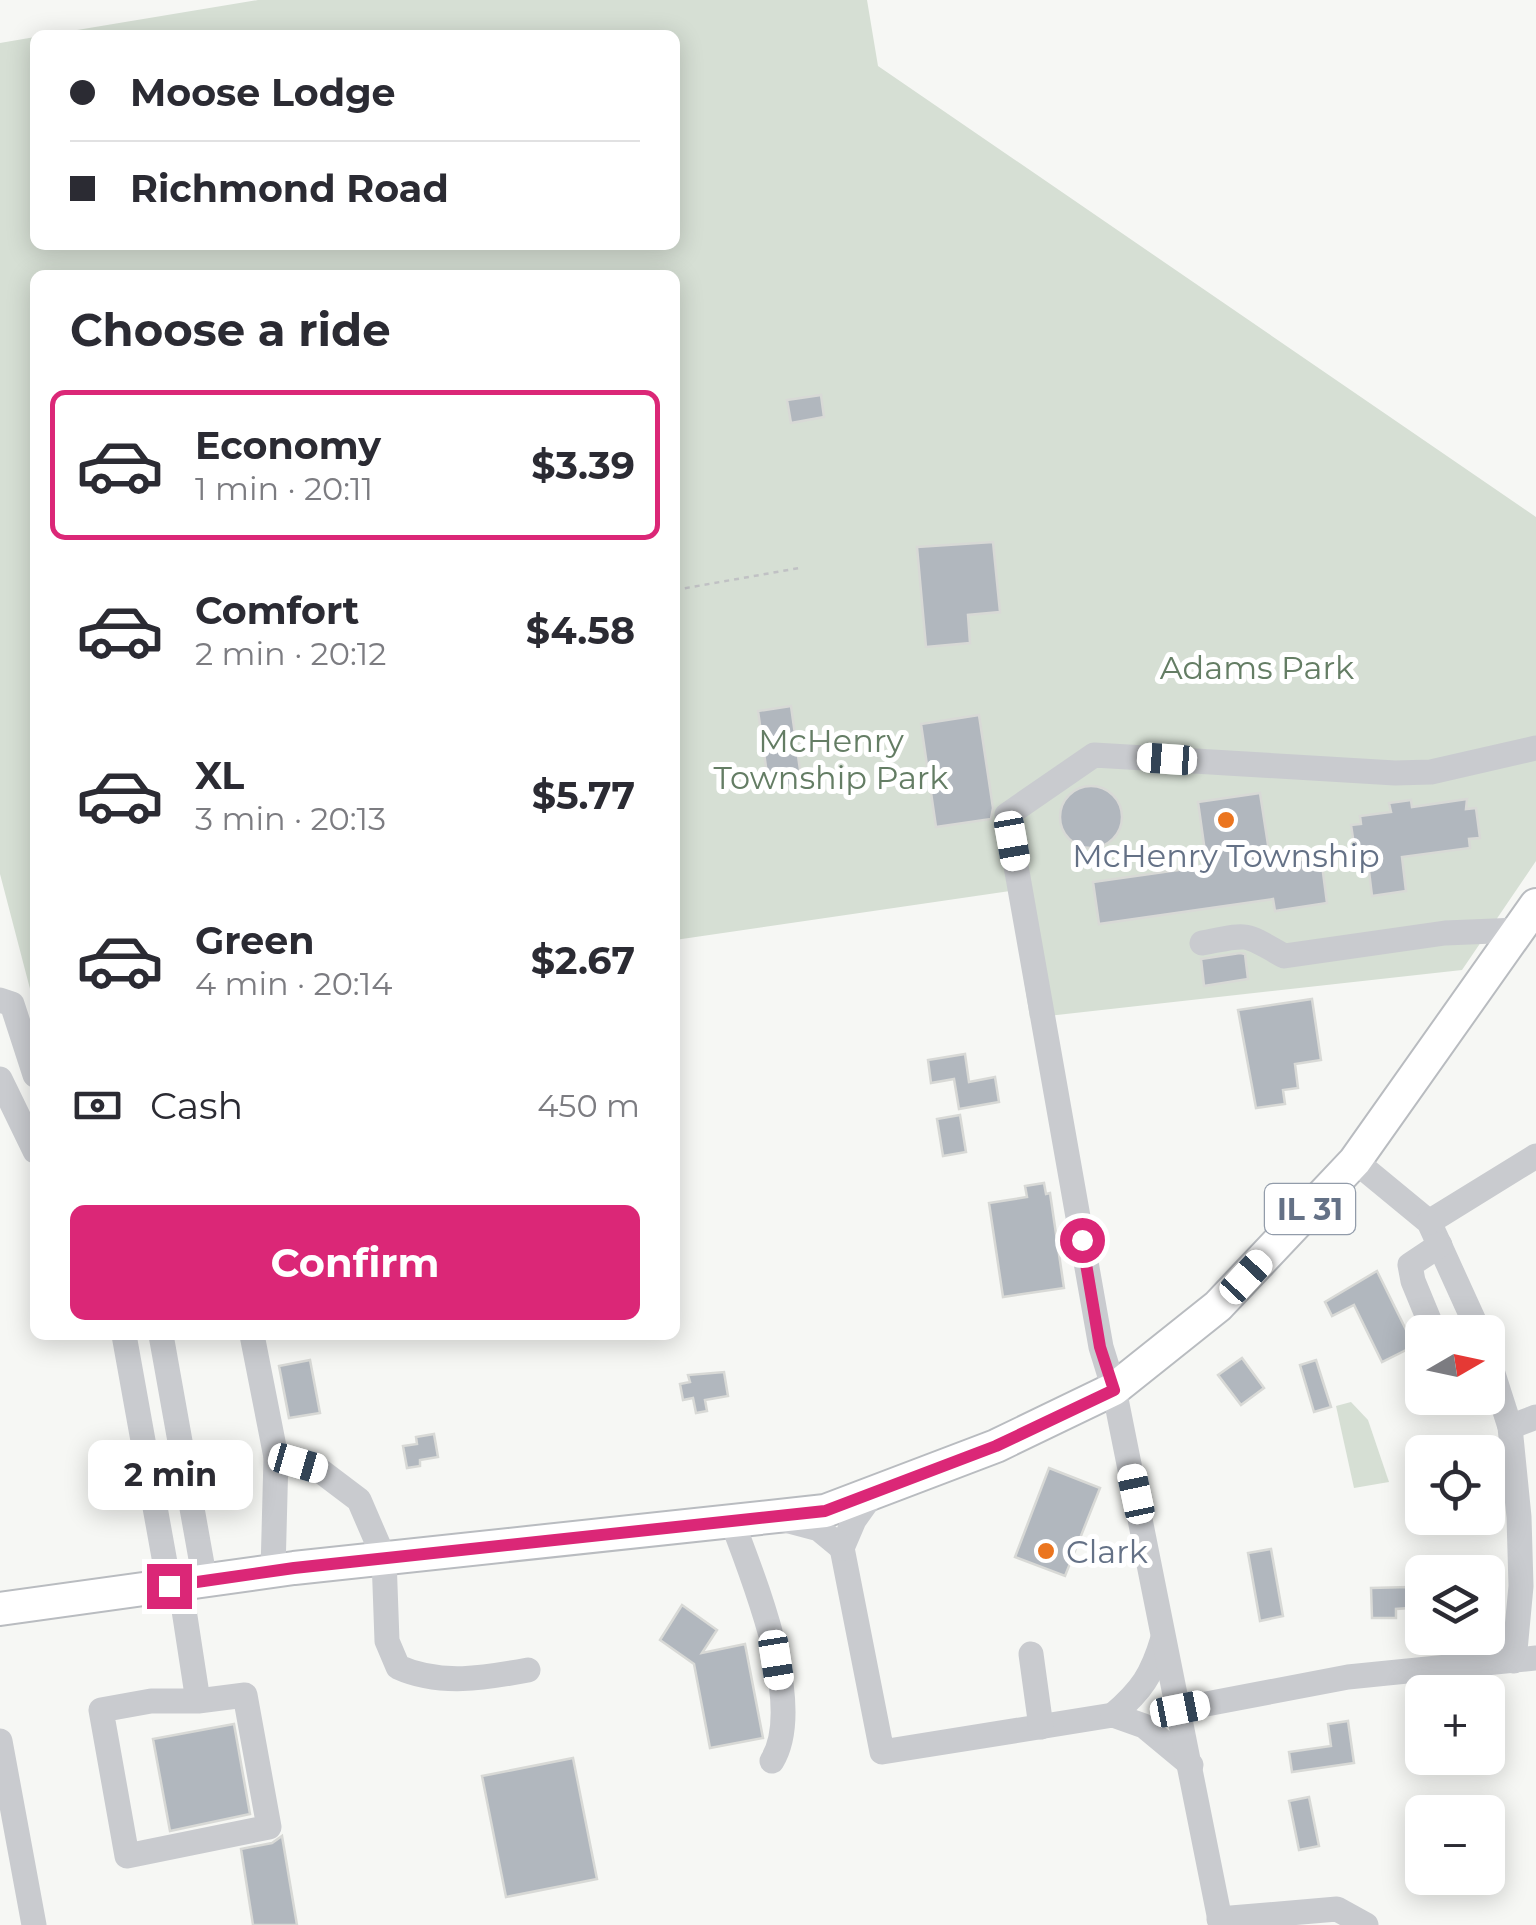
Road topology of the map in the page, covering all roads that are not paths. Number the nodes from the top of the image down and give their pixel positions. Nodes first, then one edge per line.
1 (1536, 748) edge
2 (1527, 918) edge
3 (1202, 943) dead end
4 (0, 1000) edge
5 (30, 1060) edge
6 (0, 1079) edge
7 (30, 1141) edge
8 (1536, 1156) edge
9 (1355, 1161) junction
10 (1435, 1233) junction
11 (1427, 1315) edge
12 (1471, 1315) edge
13 (124, 1340) edge
14 (161, 1340) edge
15 (253, 1340) edge
16 (1114, 1390) junction
17 (1505, 1411) edge
18 (1536, 1416) edge
19 (1510, 1427) junction
20 (276, 1457) junction
21 (874, 1492) junction
22 (771, 1516) junction
23 (732, 1521) junction
24 (842, 1548) junction
25 (384, 1558) junction
26 (273, 1570) junction
27 (185, 1583) junction
28 (0, 1609) edge
29 (1164, 1634) junction
30 (1031, 1654) dead end
31 (1525, 1660) edge
32 (528, 1670) dead end
33 (198, 1701) junction
34 (1180, 1709) junction
35 (1113, 1716) junction
36 (1042, 1726) junction
37 (0, 1742) edge
38 (772, 1760) dead end
39 (1190, 1765) junction
40 (9, 1838) edge
41 (1220, 1922) edge
42 (34, 1925) edge
43 (1366, 1925) edge

1 - 16 street
2 - 3 street
2 - 9 main road, IL 31
4 - 5 street
6 - 7 street
8 - 10 street
9 - 10 street
9 - 16 main road, IL 31
10 - 11 street
10 - 12 street
13 - 27 street
14 - 27 street
15 - 20 street
16 - 21 main road, IL 31
16 - 29 street
17 - 19 street
18 - 19 street
19 - 31 street
20 - 25 street
20 - 26 street
21 - 22 main road, IL 31
21 - 24 street
22 - 23 main road, IL 31
22 - 24 street
23 - 25 main road, IL 31
23 - 38 street
24 - 36 street
25 - 26 main road, IL 31
25 - 32 street
26 - 27 main road, IL 31
27 - 28 main road, IL 31
27 - 33 street
29 - 34 street
29 - 35 street
30 - 36 street
31 - 34 street
33 - 33 street
34 - 39 street
35 - 36 street
35 - 39 street
37 - 40 street
39 - 41 street
40 - 42 street
41 - 43 street

